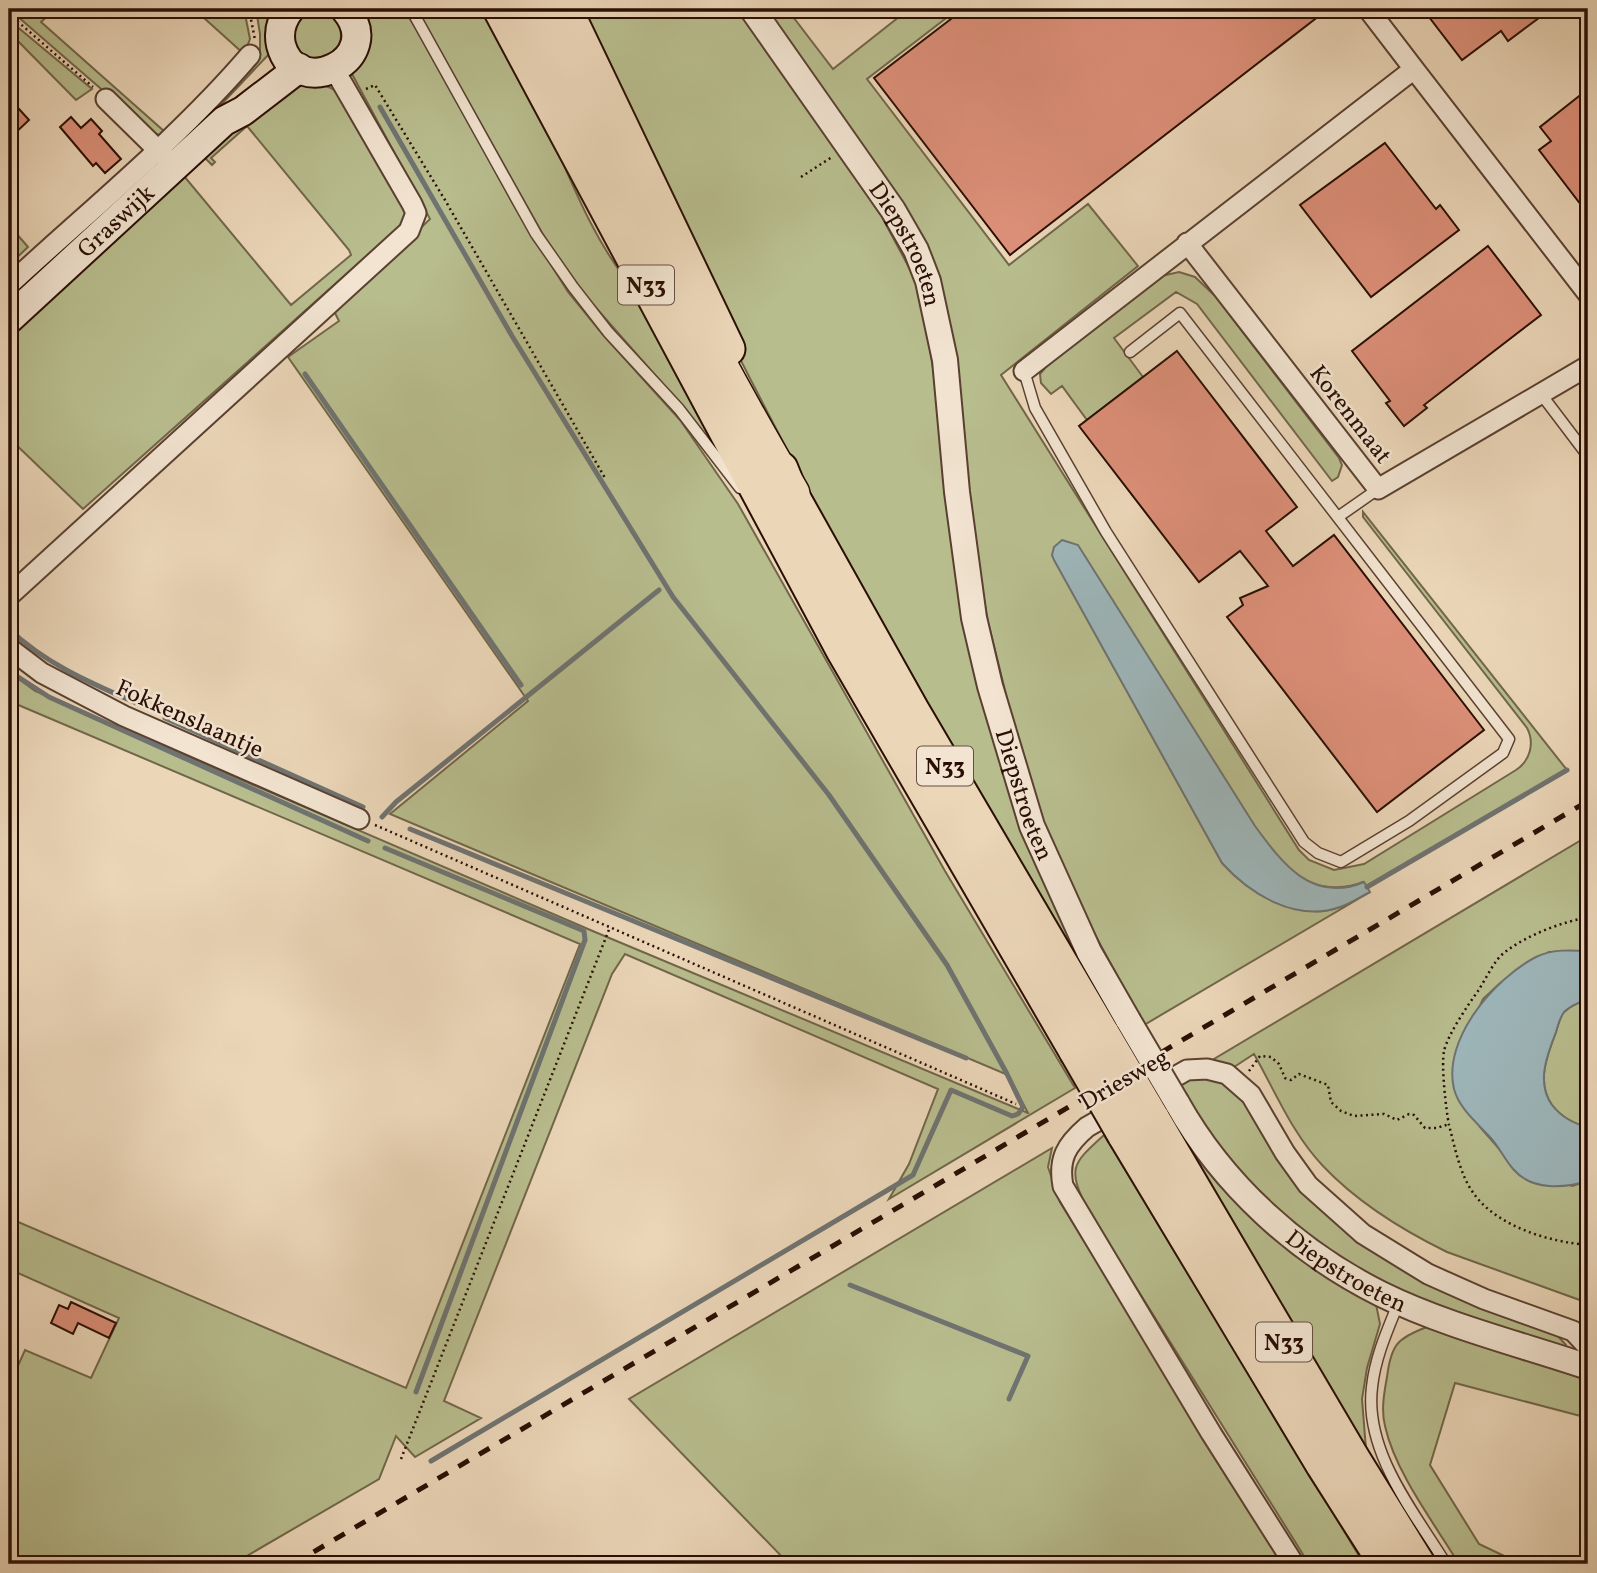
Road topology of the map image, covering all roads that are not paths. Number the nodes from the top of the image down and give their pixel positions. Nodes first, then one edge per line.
1 (411, 9) edge
2 (500, 9) edge
3 (537, 9) edge
4 (565, 9) edge
5 (752, 9) edge
6 (1368, 9) edge
7 (285, 11) edge
8 (353, 12) edge
9 (250, 55) road end
10 (291, 59) junction
11 (334, 69) junction
12 (1414, 69) junction
13 (106, 99) road end
14 (166, 158) junction
15 (1187, 243) junction
16 (9, 285) edge
17 (1588, 294) edge
18 (9, 319) edge
19 (1130, 352) dead end
20 (1588, 366) edge
21 (1024, 371) joint
22 (1541, 394) junction
23 (1588, 456) edge
24 (1378, 489) junction
25 (791, 494) junction
26 (745, 495) dead end
27 (752, 505) dead end
28 (1338, 517) junction
29 (793, 560) junction
30 (9, 596) edge
31 (9, 648) edge
32 (359, 819) road end
33 (1102, 1035) junction
34 (1165, 1110) junction
35 (1399, 1301) junction
36 (1588, 1348) edge
37 (1588, 1367) edge
38 (1294, 1564) edge
39 (1386, 1564) edge
40 (1418, 1564) edge
41 (1446, 1564) edge

1 - 26 lane
2 - 29 highway, N33
3 - 25 highway
4 - 25 highway, N33
5 - 33 street, Diepstroeten
6 - 12 street
7 - 10 main road
8 - 11 main road
9 - 14 street, Graswijk
10 - 11 main road
10 - 14 main road, Graswijk
11 - 30 street
12 - 15 street
12 - 17 street
13 - 14 street, Graswijk
14 - 16 street, Graswijk
14 - 18 main road, Graswijk
15 - 21 street
15 - 24 street, Korenmaat
19 - 28 lane
20 - 22 street, Korenmaat
21 - 28 lane
22 - 23 lane
22 - 24 street, Korenmaat
24 - 28 lane
25 - 33 highway, N33
27 - 29 lane
29 - 33 highway, N33
31 - 32 street, Fokkenslaantje
33 - 34 highway, N33, bridge
33 - 39 highway, N33, bridge
34 - 35 street, Diepstroeten
34 - 40 highway, N33
35 - 37 street, Diepstroeten
35 - 41 lane
36 - 38 street, Driesweg

